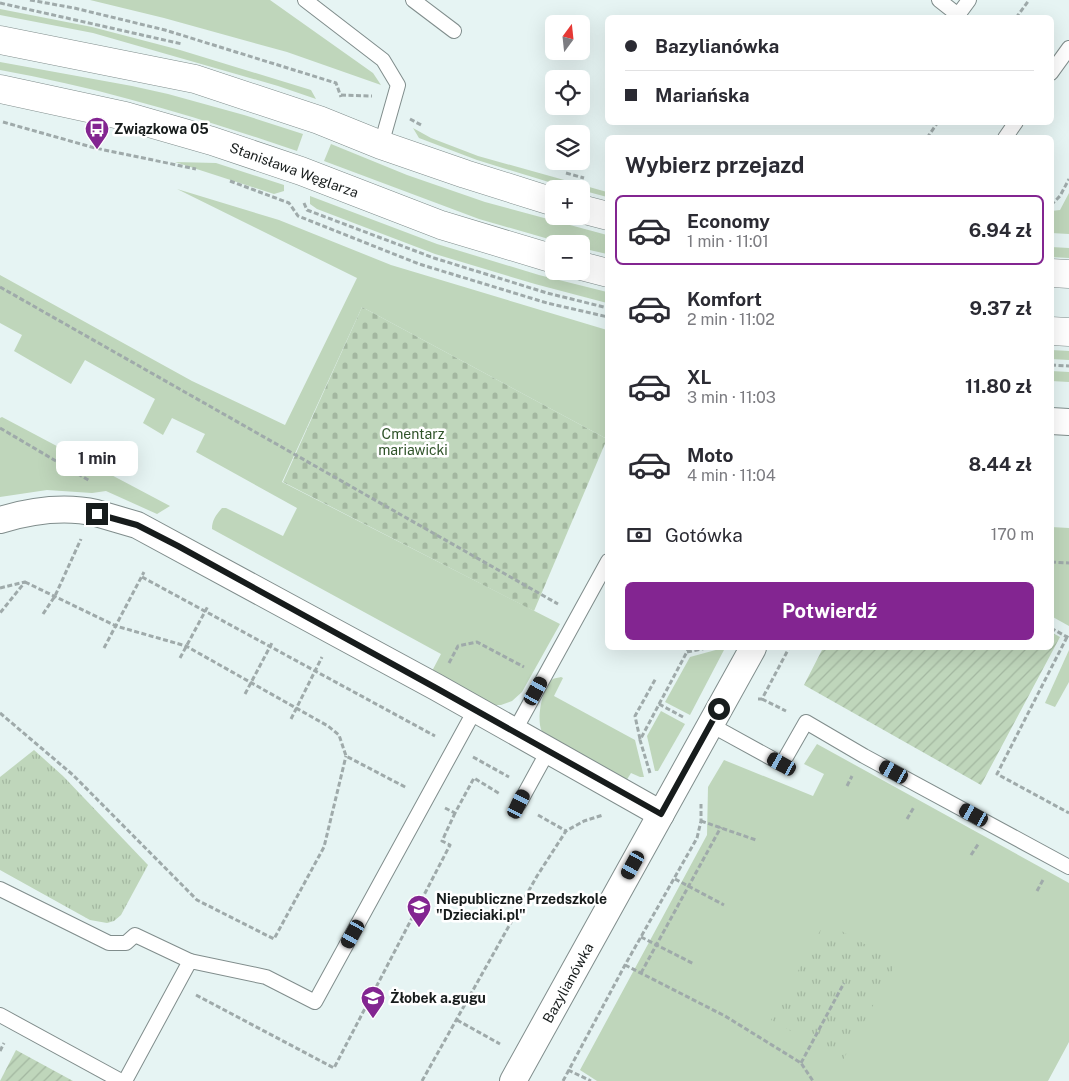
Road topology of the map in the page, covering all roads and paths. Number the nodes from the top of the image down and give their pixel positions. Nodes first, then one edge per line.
1 (305, 0) edge
2 (413, 0) edge
3 (939, 0) edge
4 (969, 0) edge
5 (1029, 0) edge
6 (1018, 15) edge
7 (454, 31) dead end
8 (0, 40) edge
9 (1069, 48) edge
10 (1054, 69) edge
11 (0, 89) edge
12 (335, 93) dead end
13 (393, 103) junction
14 (0, 121) edge
15 (430, 129) dead end
16 (381, 145) junction
17 (204, 171) dead end
18 (558, 171) dead end
19 (221, 178) dead end
20 (1069, 179) edge
21 (591, 180) dead end
22 (545, 199) edge
23 (1054, 202) edge
24 (590, 211) edge
25 (605, 215) edge
26 (545, 256) edge
27 (590, 268) edge
28 (605, 272) edge
29 (1054, 274) edge
30 (1069, 274) edge
31 (0, 287) edge
32 (605, 317) edge
33 (1054, 331) edge
34 (1069, 332) edge
35 (1054, 364) edge
36 (1069, 366) edge
37 (1054, 421) edge
38 (1069, 422) edge
39 (0, 520) edge
40 (1054, 562) edge
41 (1069, 562) edge
42 (605, 566) edge
43 (144, 572) dead end
44 (142, 577) junction
45 (25, 582) junction
46 (0, 588) edge
47 (208, 606) dead end
48 (205, 611) junction
49 (0, 613) edge
50 (578, 615) junction
51 (116, 626) junction
52 (1054, 629) edge
53 (335, 632) junction
54 (1068, 635) edge
55 (273, 641) dead end
56 (186, 646) junction
57 (270, 646) junction
58 (104, 648) dead end
59 (696, 650) edge
60 (752, 650) edge
61 (788, 650) edge
62 (687, 652) joint
63 (180, 658) dead end
64 (316, 670) junction
65 (543, 678) junction
66 (656, 678) dead end
67 (251, 682) junction
68 (436, 688) junction
69 (245, 694) dead end
70 (756, 700) dead end
71 (659, 704) junction
72 (296, 708) junction
73 (475, 710) junction
74 (0, 713) edge
75 (684, 718) dead end
76 (291, 719) dead end
77 (710, 724) junction
78 (514, 732) junction
79 (640, 740) junction
80 (548, 751) junction
81 (346, 756) junction
82 (627, 795) junction
83 (428, 799) junction
84 (701, 803) dead end
85 (519, 804) junction
86 (1069, 813) edge
87 (661, 814) junction
88 (700, 821) junction
89 (721, 827) junction
90 (566, 831) junction
91 (756, 840) dead end
92 (1069, 867) edge
93 (674, 879) junction
94 (689, 886) junction
95 (0, 889) edge
96 (724, 905) dead end
97 (641, 937) junction
98 (656, 945) junction
99 (190, 961) junction
100 (694, 964) dead end
101 (625, 965) junction
102 (640, 974) junction
103 (844, 983) dead end
104 (0, 1016) edge
105 (457, 1020) junction
106 (503, 1046) dead end
107 (801, 1063) junction
108 (568, 1070) junction
109 (121, 1081) edge
110 (125, 1081) edge
111 (422, 1081) edge
112 (513, 1081) edge
113 (563, 1081) edge
114 (591, 1081) edge
115 (814, 1081) edge

1 - 13 lane
2 - 7 lane
3 - 4 lane
5 - 6 path
8 - 16 street
9 - 10 lane
11 - 26 street, Stanisława Węglarza
12 - 13 path
13 - 15 path
13 - 16 lane
14 - 17 path
16 - 22 street
18 - 21 path
19 - 32 path
20 - 23 path
24 - 25 street
27 - 28 street
29 - 30 street
31 - 50 path
33 - 34 street
35 - 36 path
37 - 38 street
39 - 53 street
40 - 41 path
42 - 50 lane
43 - 44 path
44 - 48 path
44 - 51 path
45 - 46 path
45 - 49 path
45 - 51 path
47 - 48 path
48 - 56 path
48 - 57 path
50 - 65 lane
51 - 56 path
51 - 58 path
52 - 54 path
53 - 64 path
53 - 68 street
54 - 86 path
55 - 57 path
56 - 63 path
56 - 67 path
57 - 64 path
57 - 67 path
59 - 62 path
60 - 77 street, Bazylianówka
61 - 70 path
62 - 71 path
64 - 72 path
65 - 68 path
65 - 78 lane
66 - 79 path
67 - 69 path
67 - 72 path
68 - 73 street
71 - 75 path
71 - 79 path
72 - 76 path
72 - 81 path
73 - 78 street
73 - 83 lane
74 - 81 path
77 - 87 street, Bazylianówka
77 - 92 lane
78 - 80 street
79 - 82 path
80 - 82 street
80 - 85 lane
81 - 83 path
82 - 87 street
82 - 90 path
83 - 85 path
83 - 99 lane
84 - 88 path
85 - 90 path
87 - 112 street, Bazylianówka
88 - 89 path
88 - 93 path
89 - 91 path
89 - 94 path
90 - 105 path
93 - 94 path
93 - 97 path
94 - 96 path
94 - 98 path
95 - 99 lane
97 - 98 path
97 - 101 path
98 - 100 path
98 - 102 path
99 - 110 lane
101 - 102 path
101 - 108 path
102 - 107 path
103 - 107 path
104 - 109 lane
105 - 106 path
105 - 111 path
107 - 115 path
108 - 113 path
108 - 114 path

